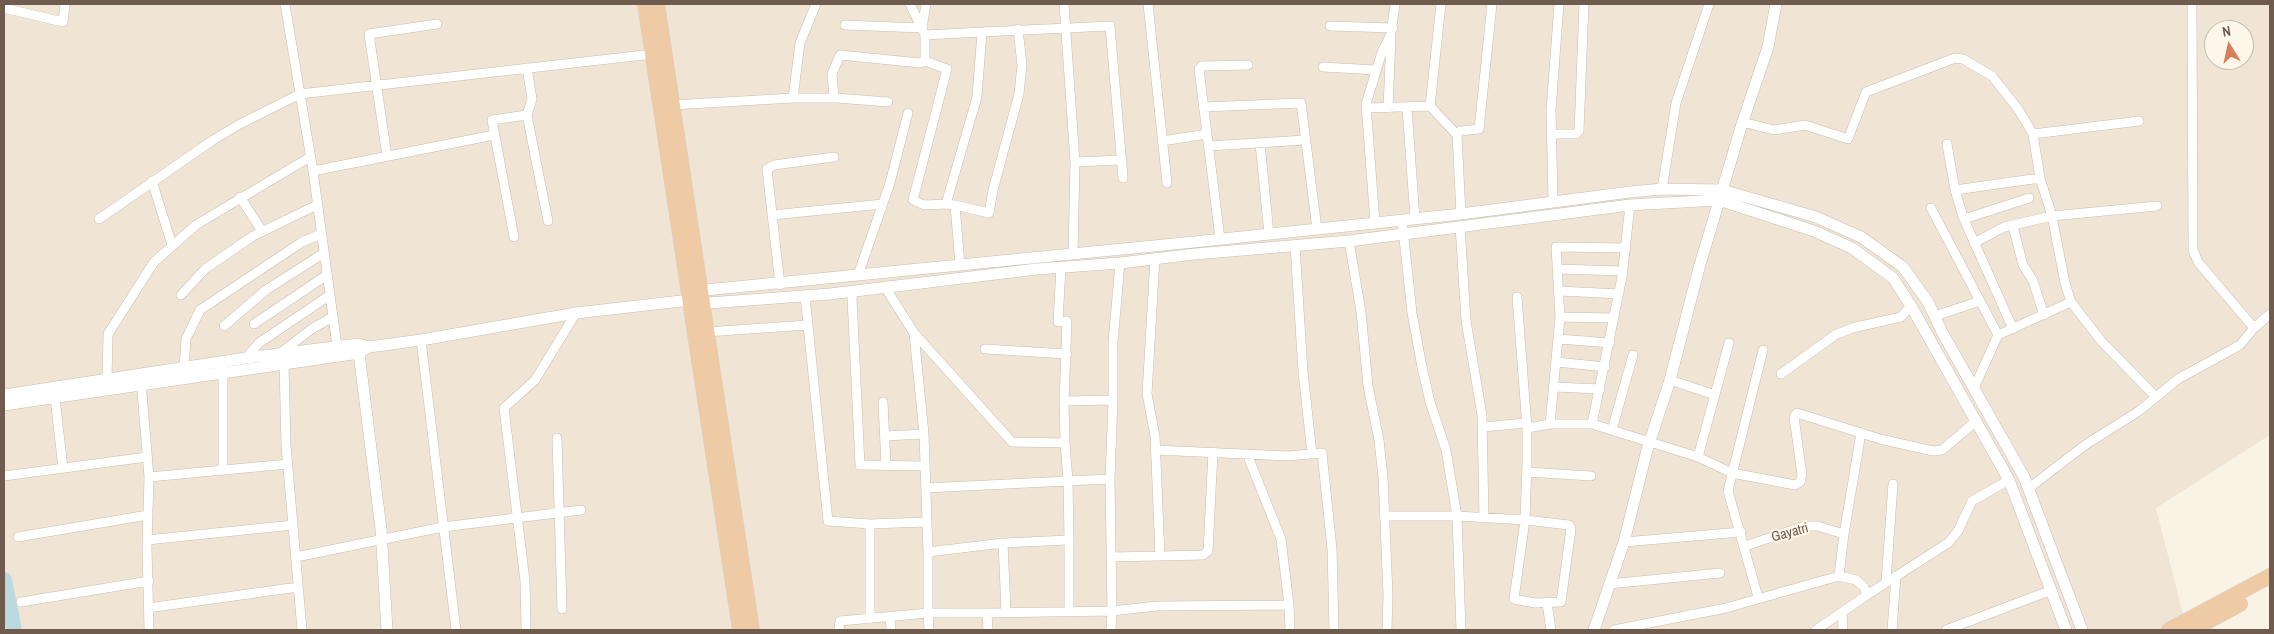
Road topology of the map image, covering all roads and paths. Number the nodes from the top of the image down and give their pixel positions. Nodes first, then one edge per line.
1 (65, 4) edge
2 (285, 4) edge
3 (644, 4) edge
4 (657, 4) edge
5 (816, 4) edge
6 (910, 4) edge
7 (926, 4) edge
8 (1064, 4) edge
9 (1148, 4) edge
10 (1395, 4) edge
11 (1441, 4) edge
12 (1492, 4) edge
13 (1559, 4) edge
14 (1584, 4) edge
15 (1709, 4) edge
16 (1776, 4) edge
17 (2192, 4) edge
18 (4, 8) edge
19 (437, 24) dead end
20 (845, 24) dead end
21 (1330, 26) dead end
22 (1066, 28) junction
23 (1018, 30) junction
24 (924, 31) junction
25 (1392, 31) junction
26 (982, 32) junction
27 (653, 54) junction
28 (925, 61) junction
29 (1248, 65) dead end
30 (1323, 67) dead end
31 (527, 68) junction
32 (1376, 70) junction
33 (376, 84) junction
34 (300, 94) junction
35 (793, 98) junction
36 (834, 98) junction
37 (888, 102) dead end
38 (672, 105) junction
39 (1430, 106) junction
40 (1203, 107) junction
41 (1366, 108) junction
42 (1388, 108) junction
43 (1407, 108) junction
44 (908, 113) dead end
45 (527, 115) junction
46 (2139, 121) dead end
47 (1742, 122) junction
48 (1207, 134) junction
49 (1551, 134) junction
50 (2033, 134) junction
51 (494, 135) junction
52 (1457, 135) junction
53 (1305, 140) junction
54 (1162, 141) junction
55 (1260, 143) junction
56 (1947, 144) dead end
57 (1209, 146) junction
58 (387, 156) junction
59 (310, 157) junction
60 (834, 157) dead end
61 (1122, 160) junction
62 (1075, 162) junction
63 (313, 171) junction
64 (1123, 178) dead end
65 (2040, 178) junction
66 (152, 181) junction
67 (1167, 184) dead end
68 (1662, 189) junction
69 (1955, 190) junction
70 (1721, 195) junction
71 (240, 197) junction
72 (2029, 198) dead end
73 (1553, 201) junction
74 (317, 204) junction
75 (883, 204) junction
76 (950, 204) junction
77 (1630, 205) junction
78 (2157, 206) dead end
79 (1932, 208) dead end
80 (1461, 214) junction
81 (772, 215) junction
82 (2052, 216) junction
83 (99, 219) dead end
84 (1415, 219) junction
85 (1964, 219) junction
86 (1402, 220) junction
87 (548, 221) dead end
88 (1374, 223) junction
89 (1460, 226) junction
90 (2013, 226) junction
91 (1317, 229) junction
92 (262, 231) junction
93 (1404, 233) junction
94 (321, 234) junction
95 (1269, 234) junction
96 (514, 237) dead end
97 (1220, 239) junction
98 (1349, 241) junction
99 (1974, 243) junction
100 (172, 245) junction
101 (1295, 245) junction
102 (1626, 248) junction
103 (324, 253) junction
104 (1073, 254) junction
105 (1155, 258) junction
106 (1120, 263) junction
107 (960, 265) junction
108 (1061, 267) junction
109 (1559, 269) junction
110 (1623, 271) junction
111 (328, 275) junction
112 (858, 275) junction
113 (780, 285) junction
114 (885, 287) junction
115 (853, 291) junction
116 (1560, 291) junction
117 (1619, 294) junction
118 (181, 295) dead end
119 (330, 295) junction
120 (805, 296) junction
121 (1517, 297) dead end
122 (694, 298) junction
123 (1980, 300) junction
124 (2071, 302) junction
125 (1911, 306) junction
126 (576, 313) junction
127 (2270, 314) edge
128 (2044, 315) junction
129 (333, 316) junction
130 (1935, 316) junction
131 (1560, 317) junction
132 (1614, 318) junction
133 (254, 324) dead end
134 (808, 325) junction
135 (224, 326) dead end
136 (2254, 328) junction
137 (2013, 329) junction
138 (706, 332) junction
139 (914, 333) junction
140 (1998, 335) junction
141 (1559, 339) junction
142 (421, 340) junction
143 (1610, 343) junction
144 (1729, 343) dead end
145 (337, 346) junction
146 (362, 348) junction
147 (985, 349) dead end
148 (1762, 350) dead end
149 (1067, 354) junction
150 (1633, 355) dead end
151 (246, 358) junction
152 (282, 359) junction
153 (1557, 362) junction
154 (223, 367) junction
155 (1604, 367) junction
156 (184, 368) junction
157 (1781, 374) dead end
158 (107, 380) junction
159 (141, 380) junction
160 (1670, 380) junction
161 (1554, 387) junction
162 (1974, 388) junction
163 (1600, 389) junction
164 (1715, 395) junction
165 (4, 396) edge
166 (2156, 397) junction
167 (55, 398) junction
168 (1113, 400) junction
169 (1064, 401) junction
170 (883, 402) dead end
171 (4, 405) edge
172 (1976, 421) junction
173 (1550, 424) junction
174 (1592, 424) junction
175 (1527, 426) junction
176 (1483, 427) junction
177 (1612, 430) junction
178 (1861, 433) junction
179 (924, 434) junction
180 (884, 436) junction
181 (556, 438) dead end
182 (1650, 441) junction
183 (1065, 443) junction
184 (1154, 450) junction
185 (1213, 452) junction
186 (1247, 454) junction
187 (1312, 454) junction
188 (147, 457) junction
189 (1698, 457) junction
190 (288, 464) junction
191 (886, 466) junction
192 (924, 466) junction
193 (63, 468) junction
194 (223, 470) junction
195 (1527, 472) junction
196 (1732, 473) junction
197 (4, 476) edge
198 (1592, 476) dead end
199 (149, 477) junction
200 (1110, 479) junction
201 (2009, 480) junction
202 (1068, 482) junction
203 (1893, 484) dead end
204 (926, 488) junction
205 (2029, 488) junction
206 (580, 510) dead end
207 (559, 513) junction
208 (148, 515) junction
209 (1386, 516) junction
210 (1457, 516) junction
211 (516, 517) junction
212 (1484, 518) junction
213 (1525, 520) junction
214 (927, 522) junction
215 (870, 524) junction
216 (293, 525) junction
217 (443, 527) junction
218 (1741, 532) junction
219 (1844, 534) junction
220 (18, 537) dead end
221 (148, 540) junction
222 (1069, 540) junction
223 (382, 541) junction
224 (1003, 542) junction
225 (1624, 542) junction
226 (1745, 546) junction
227 (928, 552) junction
228 (1160, 556) junction
229 (296, 557) junction
230 (1112, 557) junction
231 (1720, 573) dead end
232 (1839, 576) junction
233 (1896, 576) junction
234 (2270, 576) edge
235 (149, 581) junction
236 (1886, 582) junction
237 (739, 584) junction
238 (1609, 584) junction
239 (298, 587) junction
240 (2270, 587) edge
241 (2052, 590) junction
242 (1868, 595) junction
243 (1758, 597) junction
244 (21, 602) dead end
245 (1547, 603) junction
246 (1289, 606) junction
247 (148, 608) junction
248 (562, 609) dead end
249 (1112, 611) junction
250 (1006, 612) junction
251 (1069, 612) junction
252 (928, 613) junction
253 (987, 613) junction
254 (1842, 613) junction
255 (890, 617) junction
256 (870, 618) junction
257 (149, 630) edge
258 (302, 630) edge
259 (386, 630) edge
260 (456, 630) edge
261 (526, 630) edge
262 (740, 630) edge
263 (752, 630) edge
264 (839, 630) edge
265 (891, 630) edge
266 (929, 630) edge
267 (988, 630) edge
268 (1111, 630) edge
269 (1290, 630) edge
270 (1334, 630) edge
271 (1387, 630) edge
272 (1461, 630) edge
273 (1551, 630) edge
274 (1594, 630) edge
275 (1614, 630) edge
276 (1816, 630) edge
277 (1843, 630) edge
278 (1892, 630) edge
279 (1946, 630) edge
280 (2066, 630) edge
281 (2082, 630) edge
282 (2169, 630) edge
283 (2192, 630) edge

1 - 18 street
2 - 34 street
3 - 27 highway
4 - 38 highway
5 - 35 street
6 - 24 street
7 - 24 street
8 - 22 street
9 - 54 street
10 - 25 street
11 - 39 street
12 - 52 street
13 - 49 street
14 - 49 street
15 - 68 street
16 - 47 street
17 - 136 street
19 - 33 street
20 - 24 street
21 - 25 street
22 - 23 street
22 - 61 street
22 - 62 street
23 - 26 street
23 - 76 street
24 - 26 street
24 - 28 street
25 - 32 street
25 - 42 street
26 - 76 street
27 - 31 street
27 - 122 highway
28 - 36 street
28 - 76 street
29 - 40 street
30 - 32 street
31 - 33 street
31 - 45 street
32 - 41 street
33 - 34 street
33 - 58 street
34 - 59 street
34 - 66 street
35 - 36 street
35 - 38 street
36 - 37 street
38 - 122 highway
39 - 43 street
39 - 52 street
40 - 48 street
40 - 53 street
41 - 42 street
41 - 88 street
42 - 43 street
43 - 84 street
44 - 75 street
45 - 51 street
45 - 87 street
46 - 50 street
47 - 50 street
47 - 70 street
48 - 54 street
48 - 57 street
49 - 73 street
50 - 65 street
51 - 58 street
51 - 96 street
52 - 80 street
53 - 55 street
53 - 91 street
54 - 67 street
55 - 57 street
55 - 95 street
56 - 69 street
57 - 97 street
58 - 63 street
59 - 63 street
59 - 71 street
60 - 81 street
61 - 62 street
61 - 64 street
62 - 104 street
63 - 74 street
65 - 69 street
65 - 82 street
66 - 83 street
66 - 100 street
68 - 70 street
68 - 73 street
69 - 85 street
70 - 77 street
70 - 125 street
70 - 130 street
70 - 160 street
71 - 92 street
71 - 100 street
72 - 85 street
73 - 80 street
74 - 92 street
74 - 94 street
75 - 81 street
75 - 112 street
76 - 107 street
77 - 89 street
77 - 102 street
78 - 82 street
79 - 123 street
80 - 84 street
81 - 113 street
82 - 90 street
82 - 124 street
84 - 86 street
85 - 99 street
86 - 88 street
86 - 93 street
88 - 91 street
89 - 93 street
89 - 176 street
90 - 99 street
90 - 128 street
91 - 95 street
92 - 118 street
93 - 98 street
93 - 210 street
94 - 103 street
94 - 156 street
95 - 97 street
97 - 104 street
98 - 101 street
98 - 209 street
99 - 137 street
100 - 158 street
101 - 105 street
101 - 187 street
102 - 109 street
102 - 110 street
103 - 111 street
103 - 135 street
104 - 107 street
105 - 106 street
105 - 184 street
106 - 108 street
106 - 168 street
107 - 112 street
108 - 114 street
108 - 149 street
109 - 110 street
109 - 116 street
110 - 117 street
111 - 119 street
111 - 133 street
112 - 113 street
113 - 122 street
114 - 115 street
114 - 139 street
115 - 120 street
115 - 191 street
116 - 117 street
116 - 131 street
117 - 132 street
119 - 129 street
119 - 151 street
120 - 122 street
120 - 134 street
121 - 175 street
122 - 126 street
122 - 138 highway
122 - 237 highway
123 - 130 street
123 - 140 street
124 - 128 street
124 - 166 street
125 - 157 street
125 - 172 street
126 - 142 street
126 - 211 street
127 - 136 street
128 - 137 street
129 - 145 street
129 - 152 street
130 - 162 street
131 - 132 street
131 - 141 street
132 - 143 street
134 - 138 street
134 - 215 street
136 - 166 street
137 - 140 street
138 - 237 highway
139 - 179 street
139 - 183 street
140 - 162 street
141 - 143 street
141 - 153 street
142 - 146 street
142 - 217 street
143 - 155 street
144 - 164 street
145 - 146 street
145 - 152 street
146 - 152 street
146 - 223 street
147 - 149 street
148 - 196 street
149 - 169 street
150 - 177 street
151 - 152 street
151 - 154 street
152 - 154 street
152 - 190 street
153 - 155 street
153 - 161 street
154 - 156 street
154 - 159 street
154 - 194 street
155 - 163 street
156 - 159 street
158 - 159 street
158 - 165 street
159 - 167 street
159 - 188 street
160 - 164 street
160 - 182 street
161 - 163 street
161 - 173 street
162 - 205 street
163 - 174 street
164 - 189 street
166 - 205 street
167 - 171 street
167 - 193 street
168 - 169 street
168 - 200 street
169 - 183 street
170 - 180 street
172 - 178 street
172 - 201 street
173 - 174 street
173 - 175 street
174 - 177 street
175 - 176 street
175 - 195 street
176 - 212 street
177 - 182 street
178 - 196 street
178 - 219 street
179 - 180 street
179 - 192 street
180 - 191 street
181 - 207 street
182 - 189 street
182 - 225 street
183 - 202 street
184 - 185 street
184 - 228 street
185 - 186 street
185 - 228 street
186 - 187 street
186 - 246 street
187 - 270 street
188 - 193 street
188 - 199 street
189 - 196 street
190 - 194 street
190 - 216 street
191 - 192 street
192 - 204 street
193 - 197 street
194 - 199 street
195 - 198 street
195 - 213 street
196 - 218 street
199 - 208 street
200 - 202 street
200 - 230 street
201 - 233 street
201 - 241 street
202 - 204 street
202 - 222 street
203 - 236 street
204 - 214 street
205 - 281 street
206 - 207 street
207 - 211 street
207 - 248 street
208 - 220 street
208 - 221 street
209 - 210 street
209 - 271 street
210 - 212 street
210 - 272 street
211 - 217 street
211 - 261 street
212 - 213 street
213 - 245 street
213 - 245 street
214 - 215 street
214 - 227 street
215 - 256 street
216 - 221 street
216 - 229 street
217 - 223 street
217 - 260 street
218 - 225 street
218 - 226 street
219 - 226 street, Gayatri
219 - 232 street
221 - 235 street
222 - 224 street
222 - 251 street
223 - 229 street
223 - 259 street
224 - 227 street
224 - 250 street
225 - 238 street
226 - 243 street
227 - 252 street
228 - 230 street
229 - 239 street
230 - 249 street
231 - 238 street
232 - 242 street
232 - 243 street
233 - 236 street
233 - 278 street
234 - 282 highway
235 - 244 street
235 - 247 street
236 - 242 street
237 - 262 highway
237 - 263 highway
238 - 274 street
239 - 247 street
239 - 258 street
240 - 283 highway
241 - 279 street
241 - 280 street
242 - 254 street
243 - 275 street
245 - 273 street
246 - 249 street
246 - 269 street
247 - 257 street
249 - 251 street
249 - 268 street
250 - 251 street
250 - 253 street
252 - 253 street
252 - 255 street
252 - 266 street
253 - 267 street
254 - 276 street
254 - 277 street
255 - 256 street
255 - 265 street
256 - 264 street

